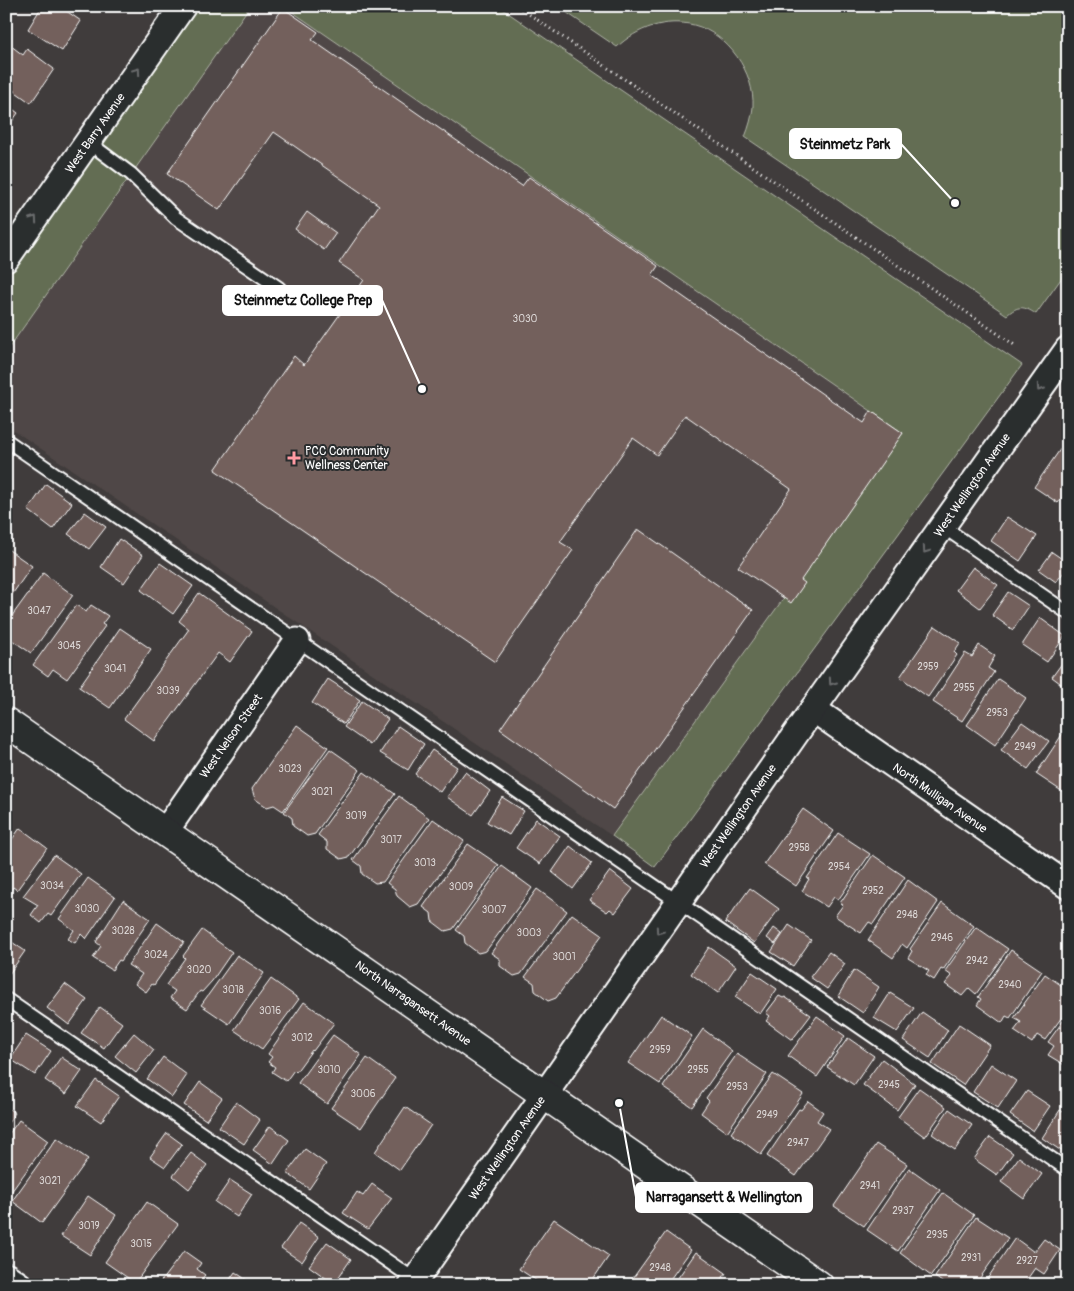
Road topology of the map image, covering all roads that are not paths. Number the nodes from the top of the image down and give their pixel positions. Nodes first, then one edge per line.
1 (183, 6) edge
2 (88, 142) junction
3 (6, 259) edge
4 (279, 288) dead end
5 (1068, 349) edge
6 (6, 440) edge
7 (942, 526) junction
8 (1068, 613) edge
9 (298, 641) junction
10 (813, 709) junction
11 (6, 722) edge
12 (165, 832) junction
13 (1068, 886) edge
14 (678, 902) junction
15 (6, 999) edge
16 (544, 1094) junction
17 (1068, 1170) edge
18 (6, 1276) edge
19 (416, 1283) edge
20 (19, 1285) edge
21 (819, 1285) edge

2 -> 1 street, West Barry Avenue
3 -> 2 street, West Barry Avenue
2 - 4 lane
5 -> 7 street, West Wellington Avenue
6 - 9 lane
7 - 8 lane
7 -> 10 street, West Wellington Avenue
9 - 12 street, West Nelson Street
9 - 14 lane
10 - 13 street, North Mulligan Avenue
10 - 14 street, West Wellington Avenue
11 - 12 street, North Narragansett Avenue
12 - 16 street, North Narragansett Avenue
14 -> 16 street, West Wellington Avenue
14 - 17 lane
15 - 19 lane
16 - 19 street, West Wellington Avenue
16 - 21 street, North Narragansett Avenue
18 - 20 street

